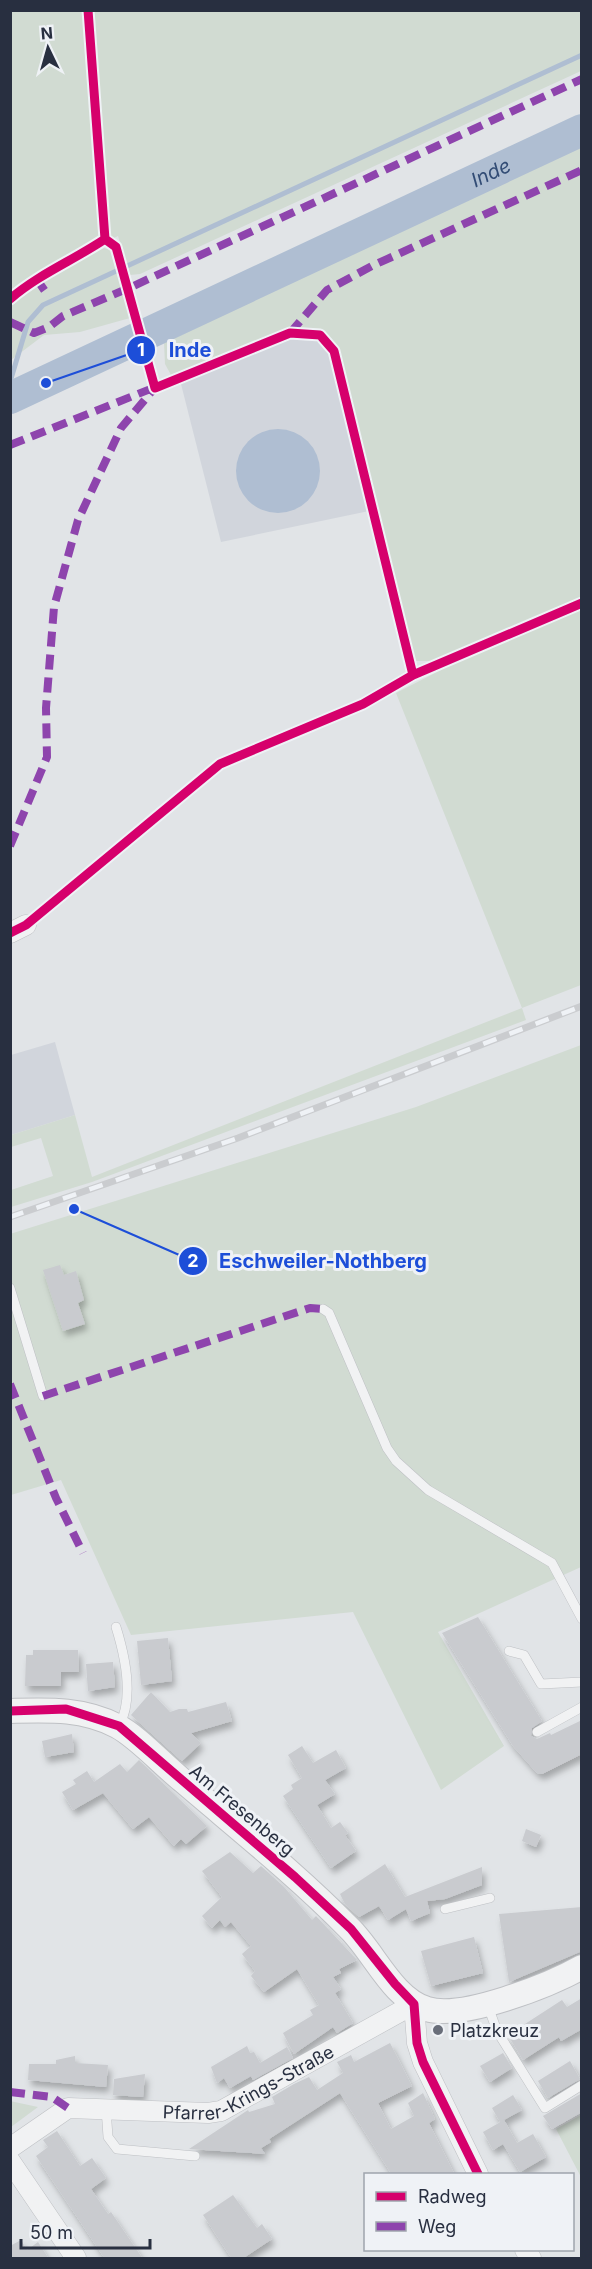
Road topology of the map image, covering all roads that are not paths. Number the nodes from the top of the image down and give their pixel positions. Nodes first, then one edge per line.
1 (10, 1288) edge
2 (323, 1309) dead end
3 (44, 1396) dead end
4 (582, 1618) edge
5 (116, 1627) dead end
6 (509, 1651) dead end
7 (582, 1682) edge
8 (582, 1707) edge
9 (10, 1710) edge
10 (118, 1726) junction
11 (537, 1732) dead end
12 (490, 1898) dead end
13 (445, 1909) dead end
14 (582, 1966) edge
15 (414, 2004) junction
16 (487, 2004) junction
17 (582, 2085) edge
18 (106, 2108) junction
19 (10, 2148) edge
20 (195, 2156) dead end
21 (10, 2162) edge
22 (477, 2173) edge
23 (76, 2259) edge

1 - 3 lane
2 - 4 lane
5 - 10 lane
6 - 7 lane
8 - 11 lane
9 - 10 street, Am Fresenberg
10 - 15 street, Am Fresenberg
12 - 13 lane
14 - 16 street
15 - 16 street
15 - 18 street, Pfarrer-Krings-Straße
15 - 22 street
16 - 17 lane
18 - 19 street, Pfarrer-Krings-Straße
18 - 20 lane
21 - 23 street

